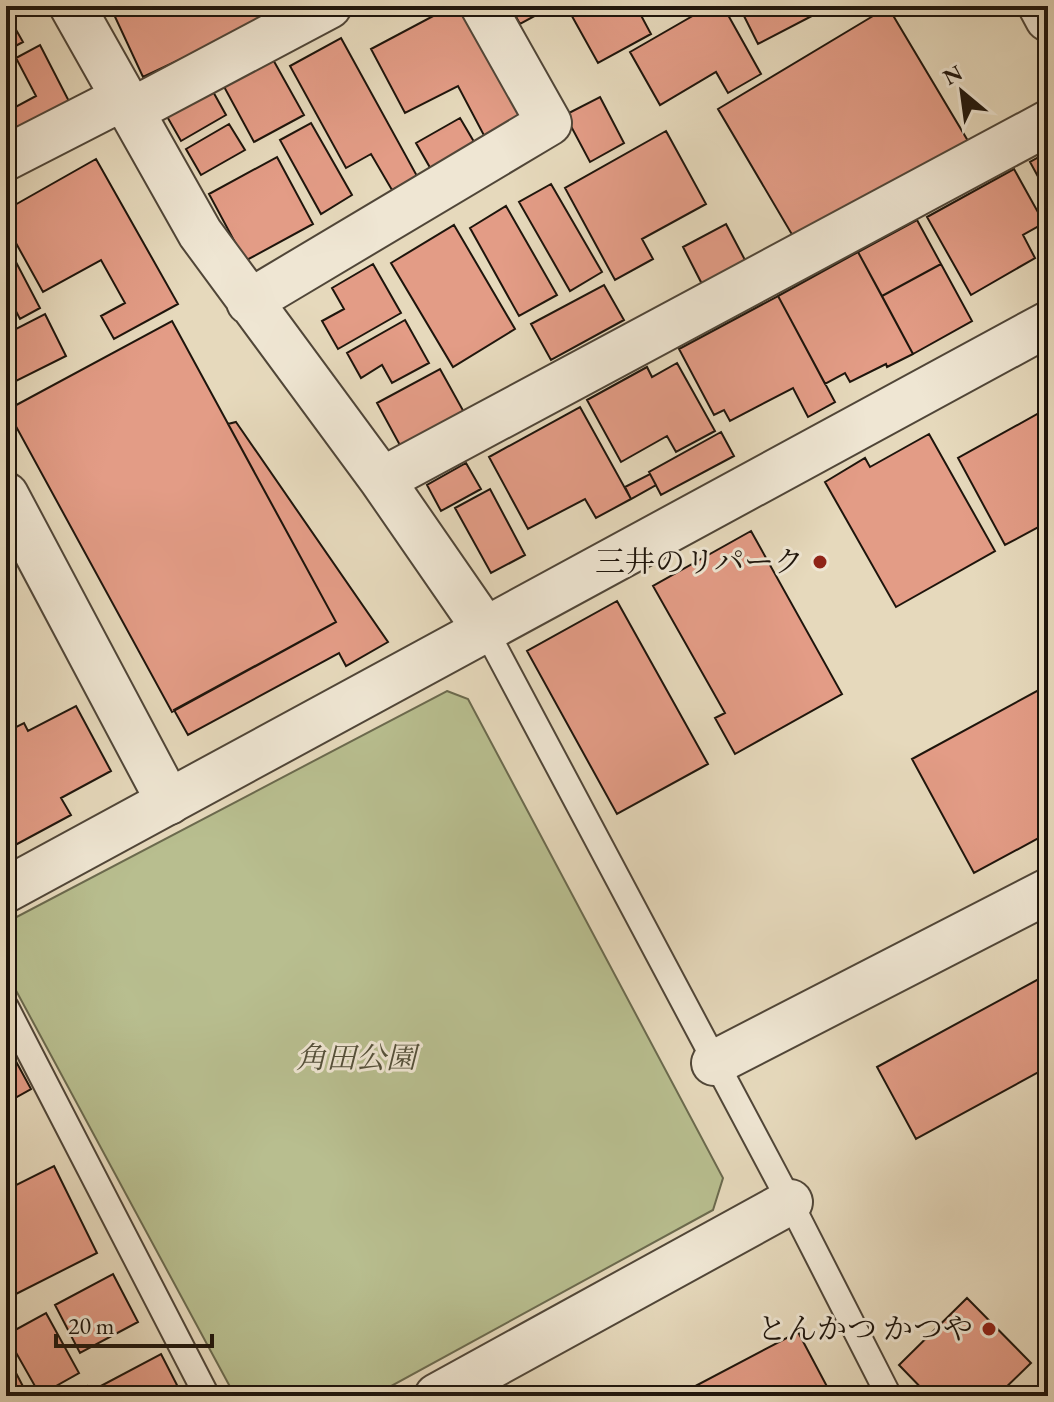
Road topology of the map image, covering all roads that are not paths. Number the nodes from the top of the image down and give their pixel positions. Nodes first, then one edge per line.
1 (72, 6) edge
2 (329, 6) edge
3 (483, 6) edge
4 (1041, 6) edge
5 (1048, 19) edge
6 (127, 105) junction
7 (1048, 123) edge
8 (6, 158) edge
9 (249, 302) junction
10 (1048, 324) edge
11 (382, 480) junction
12 (6, 495) edge
13 (485, 629) junction
14 (169, 802) junction
15 (6, 890) edge
16 (1048, 891) edge
17 (6, 1007) edge
18 (714, 1063) junction
19 (790, 1202) junction
20 (207, 1396) edge
21 (437, 1396) edge
22 (889, 1396) edge

1 - 6 street
2 - 6 street
3 - 9 street
4 - 5 street
6 - 8 street
6 - 9 street
7 - 11 street
9 - 11 street
10 - 13 street
11 - 13 street
12 - 14 street
13 - 14 street
13 - 18 lane
14 - 15 street
16 - 18 street
17 - 20 lane
18 - 19 lane
19 - 21 street
19 - 22 lane

